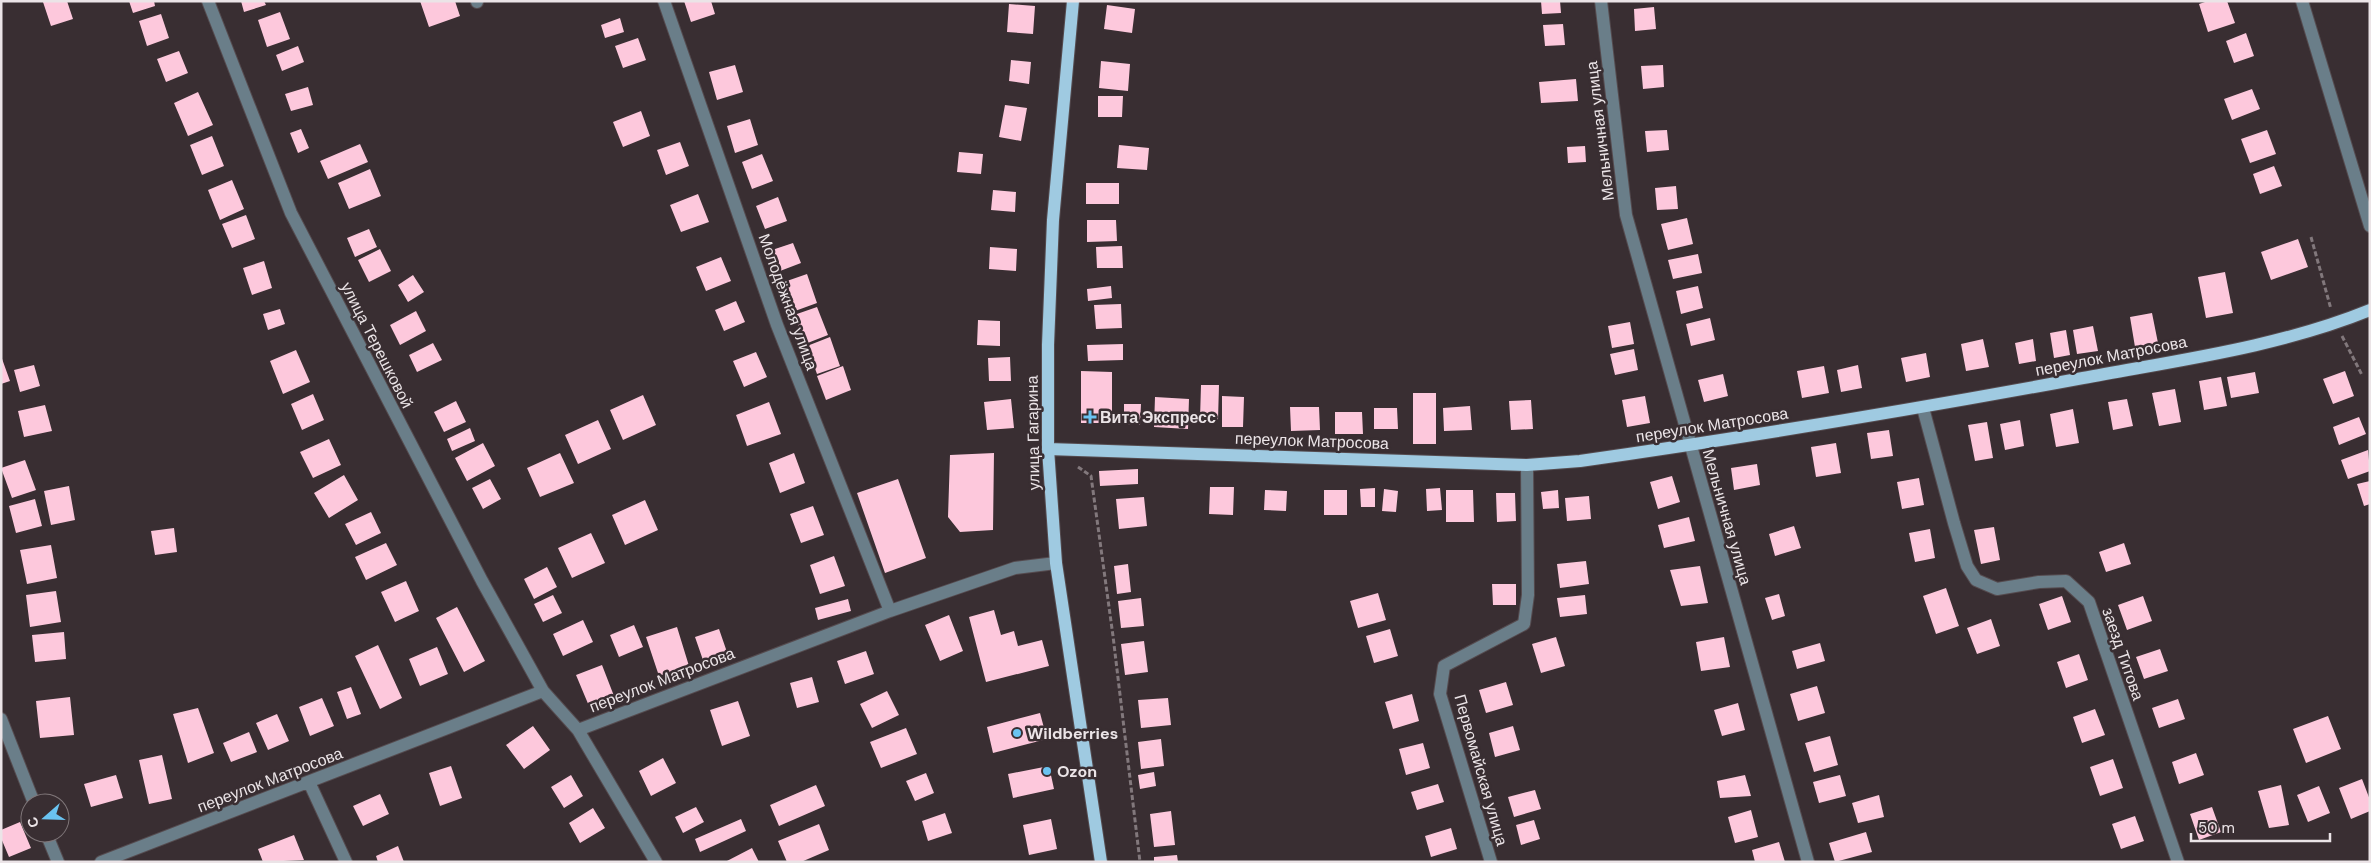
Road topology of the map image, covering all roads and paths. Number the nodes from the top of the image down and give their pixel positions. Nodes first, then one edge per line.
1 (208, 1) edge
2 (664, 1) edge
3 (1073, 1) edge
4 (1601, 1) edge
5 (2302, 1) edge
6 (2370, 226) edge
7 (2370, 310) edge
8 (1923, 408) junction
9 (1690, 445) junction
10 (1048, 449) junction
11 (1527, 466) junction
12 (1078, 467) dead end
13 (1056, 563) junction
14 (890, 611) junction
15 (543, 691) junction
16 (1, 719) edge
17 (578, 730) junction
18 (309, 782) junction
19 (30, 793) edge
20 (50, 843) edge
21 (58, 862) edge
22 (101, 862) edge
23 (346, 862) edge
24 (656, 862) edge
25 (1101, 862) edge
26 (1140, 862) edge
27 (1491, 862) edge
28 (1808, 862) edge
29 (2178, 862) edge

1 - 15 street, улица Терешковой
2 - 14 street, Молодёжная улица
3 - 10 main road, улица Гагарина
4 - 9 street, Мельничная улица
5 - 6 street
7 - 8 main road, переулок Матросова
8 - 9 main road, переулок Матросова
8 - 29 street, заезд Титова
9 - 11 main road, переулок Матросова
9 - 28 street, Мельничная улица
10 - 11 main road, переулок Матросова
10 - 13 main road, улица Гагарина
11 - 27 street, Первомайская улица
12 - 26 path
13 - 14 street, переулок Матросова
13 - 25 main road, улица Гагарина
14 - 17 street, переулок Матросова
15 - 17 street, переулок Матросова
15 - 18 street, переулок Матросова
16 - 19 street
17 - 24 street
18 - 22 street, переулок Матросова
18 - 23 street
20 - 21 street

